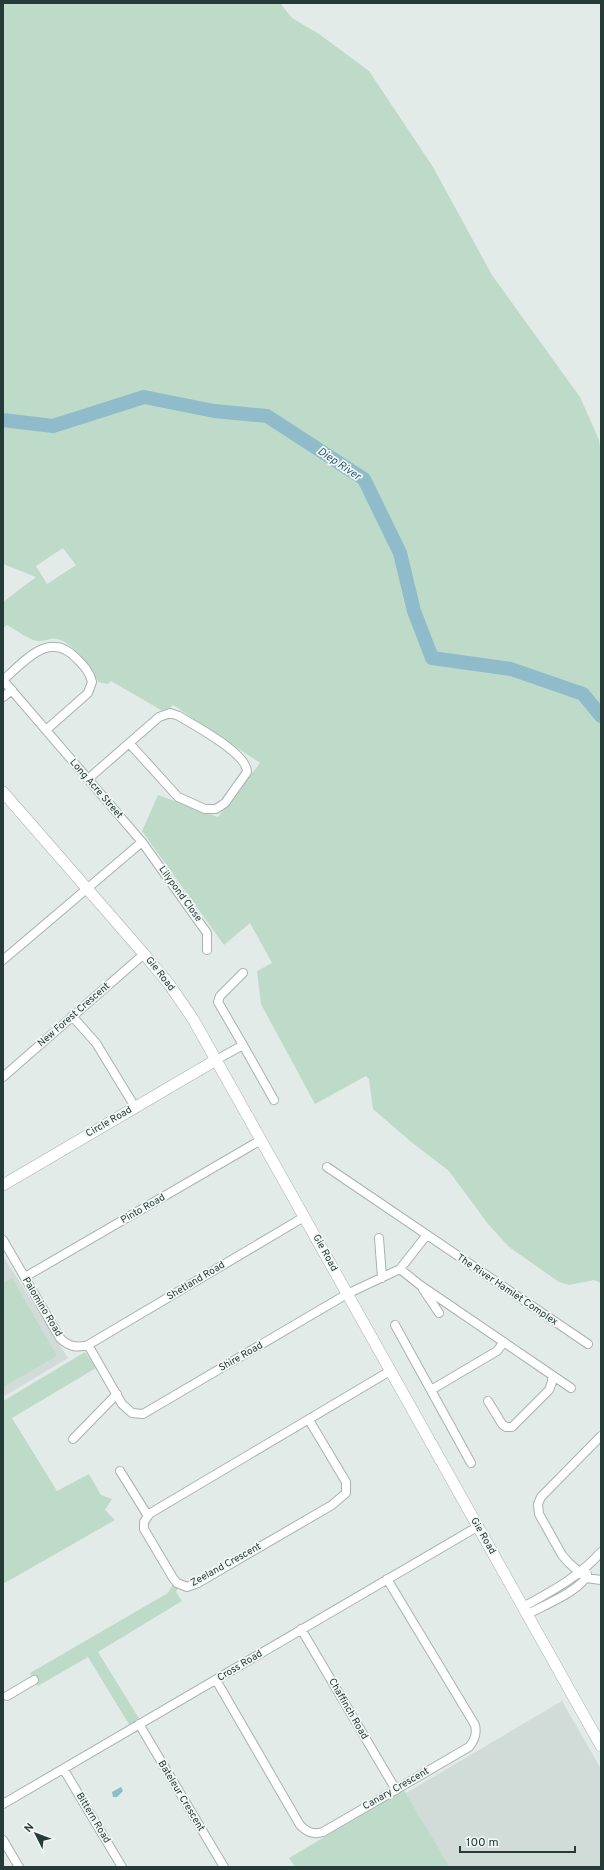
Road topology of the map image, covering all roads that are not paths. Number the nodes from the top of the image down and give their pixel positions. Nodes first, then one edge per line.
1 (3, 680) edge
2 (12, 690) junction
3 (3, 698) edge
4 (46, 730) junction
5 (130, 744) junction
6 (88, 779) junction
7 (3, 792) edge
8 (142, 842) junction
9 (87, 888) junction
10 (206, 950) dead end
11 (144, 954) junction
12 (3, 960) edge
13 (243, 973) dead end
14 (72, 1016) junction
15 (244, 1045) junction
16 (216, 1060) junction
17 (3, 1077) edge
18 (274, 1100) dead end
19 (135, 1107) junction
20 (261, 1140) junction
21 (327, 1167) dead end
22 (3, 1185) edge
23 (304, 1217) junction
24 (426, 1236) junction
25 (379, 1238) dead end
26 (3, 1240) edge
27 (400, 1269) junction
28 (25, 1277) junction
29 (382, 1278) junction
30 (420, 1285) junction
31 (347, 1294) junction
32 (439, 1313) dead end
33 (395, 1325) dead end
34 (504, 1342) junction
35 (88, 1344) junction
36 (588, 1344) dead end
37 (390, 1371) junction
38 (552, 1375) junction
39 (571, 1388) dead end
40 (431, 1390) junction
41 (117, 1394) junction
42 (488, 1401) dead end
43 (309, 1420) junction
44 (601, 1436) edge
45 (73, 1439) dead end
46 (471, 1463) dead end
47 (120, 1471) dead end
48 (148, 1516) junction
49 (478, 1527) junction
50 (601, 1552) edge
51 (583, 1576) junction
52 (387, 1579) junction
53 (601, 1580) edge
54 (526, 1610) junction
55 (301, 1629) junction
56 (34, 1680) dead end
57 (216, 1680) junction
58 (4, 1695) edge
59 (139, 1724) junction
60 (601, 1746) edge
61 (64, 1770) junction
62 (396, 1790) junction
63 (3, 1804) edge
64 (3, 1840) edge
65 (18, 1867) edge
66 (122, 1867) edge
67 (224, 1867) edge

1 - 2 street, Long Acre Street
1 - 4 street
2 - 3 street
2 - 4 street, Long Acre Street
4 - 6 street, Long Acre Street
5 - 5 street
5 - 6 street
6 - 8 street, Long Acre Street
7 - 9 street, Gie Road
8 - 9 street
8 - 10 street, Lilypond Close
9 - 11 street, Gie Road
9 - 12 street
11 - 14 street, New Forest Crescent
11 - 16 street, Gie Road
13 - 15 street
14 - 17 street, New Forest Crescent
14 - 19 street
15 - 16 street
15 - 18 street
16 - 19 street, Circle Road
16 - 20 street, Gie Road
19 - 22 street, Circle Road
20 - 23 street, Gie Road
20 - 28 street, Pinto Road
21 - 24 street, The River Hamlet Complex
23 - 31 street, Gie Road
23 - 35 street, Shetland Road
24 - 27 street
24 - 36 street, The River Hamlet Complex
25 - 29 street
26 - 28 street, Palomino Road
27 - 29 street
27 - 30 street
28 - 35 street, Palomino Road
29 - 31 street
30 - 32 street
30 - 34 street
31 - 37 street, Gie Road
31 - 41 street, Shire Road
33 - 40 street
34 - 38 street
34 - 40 street
35 - 41 street
37 - 43 street
37 - 49 street, Gie Road
38 - 39 street
38 - 42 street
40 - 46 street
41 - 45 street
43 - 48 street
43 - 48 street, Zeeland Crescent
44 - 51 street
47 - 48 street
49 - 52 street, Cross Road
49 - 54 street, Gie Road
50 - 51 street
51 - 53 street
51 - 54 street
52 - 55 street, Cross Road
52 - 62 street, Canary Crescent
54 - 60 street, Gie Road
55 - 57 street, Cross Road
55 - 62 street, Chaffinch Road
56 - 58 street
57 - 59 street, Cross Road
57 - 62 street, Canary Crescent
59 - 61 street, Cross Road
59 - 67 street, Bateleur Crescent
61 - 63 street, Cross Road
61 - 66 street, Bittern Road
64 - 65 street

